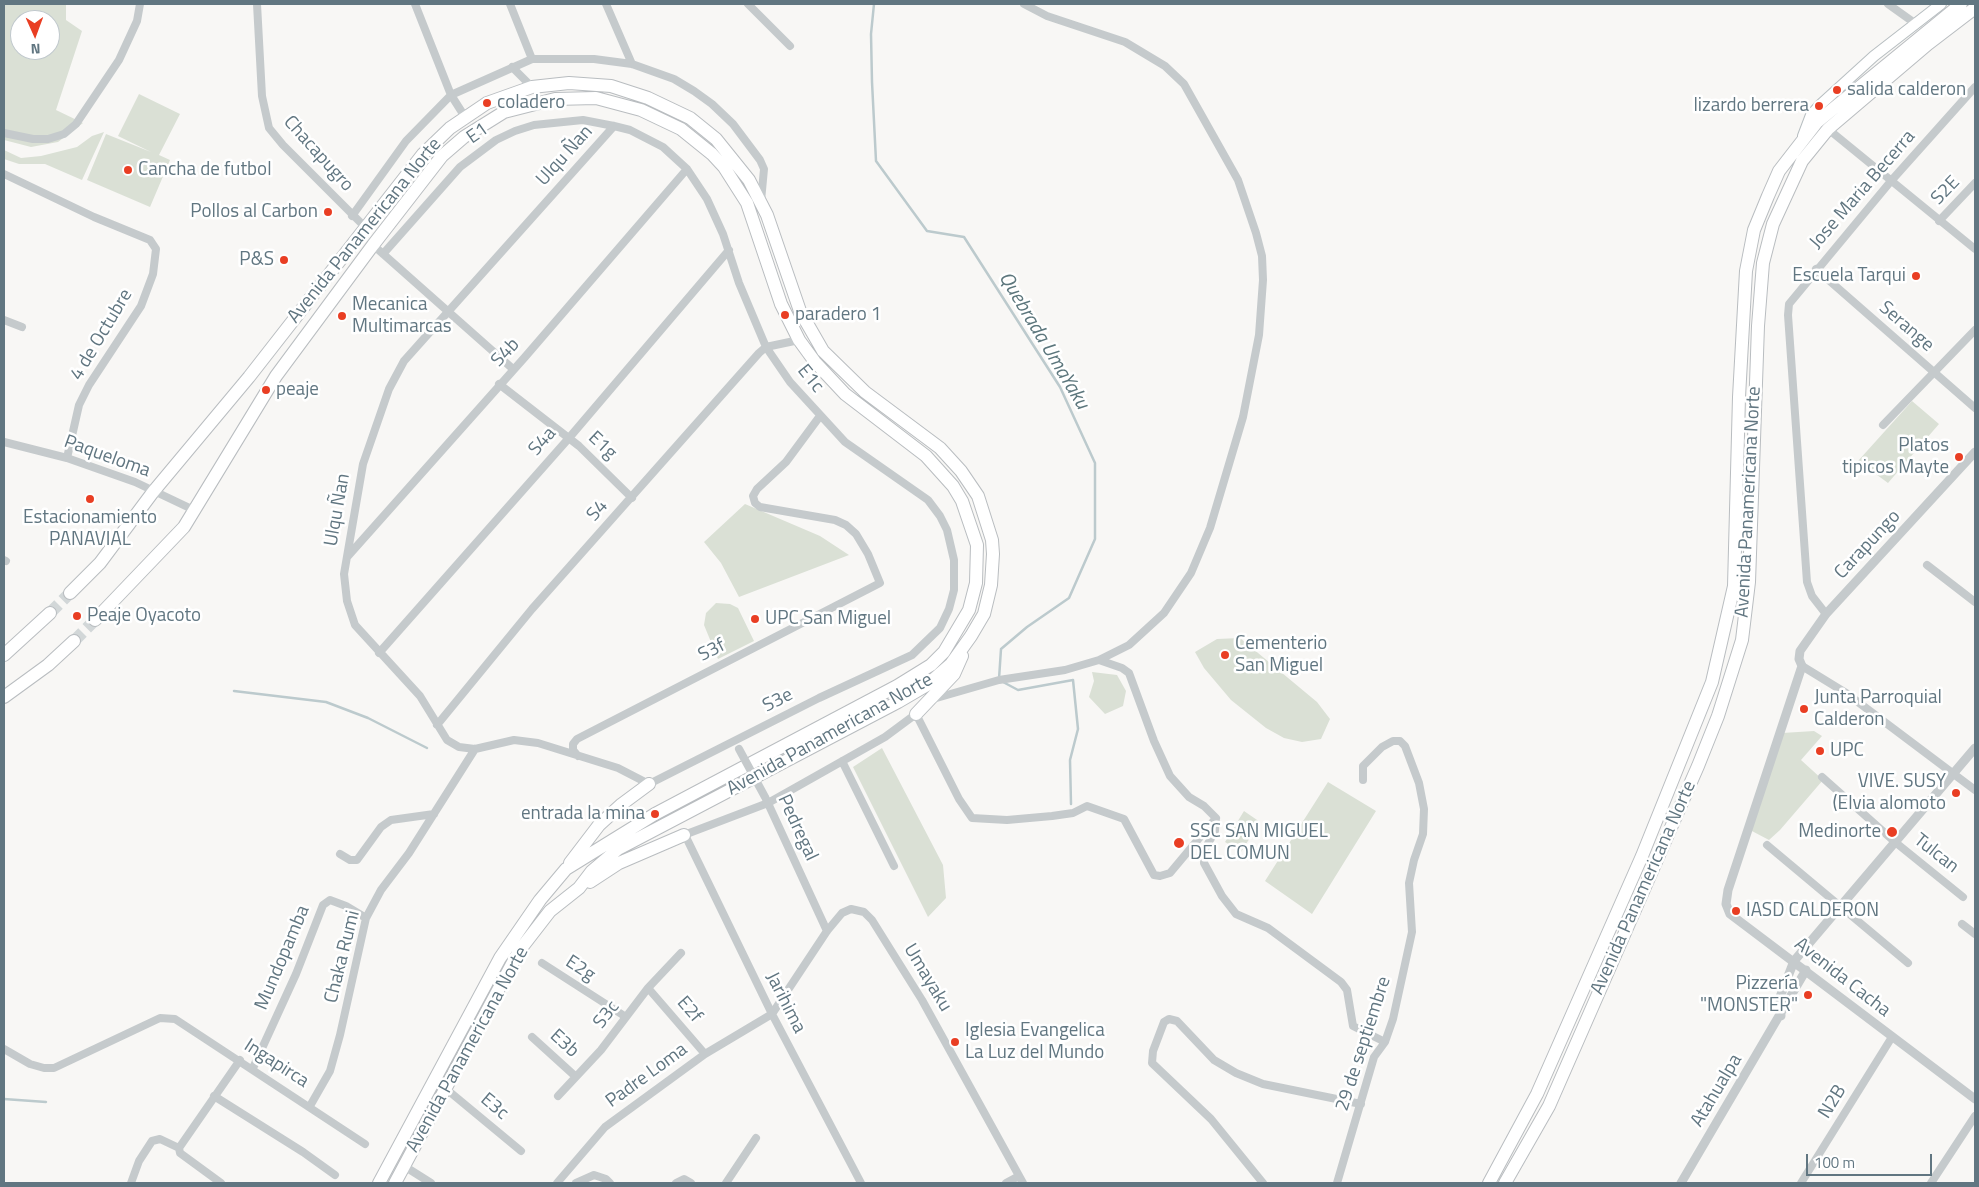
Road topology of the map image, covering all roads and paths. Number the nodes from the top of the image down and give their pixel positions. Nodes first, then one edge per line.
1 (140, 4) edge
2 (256, 4) edge
3 (414, 4) edge
4 (510, 4) edge
5 (606, 4) edge
6 (748, 4) edge
7 (1024, 4) edge
8 (1888, 4) edge
9 (1941, 4) edge
10 (1962, 4) edge
11 (1975, 8) edge
12 (1916, 24) junction
13 (790, 46) dead end
14 (532, 59) junction
15 (632, 64) junction
16 (512, 67) junction
17 (532, 87) junction
18 (1975, 88) edge
19 (451, 94) junction
20 (464, 117) junction
21 (614, 126) junction
22 (1828, 129) junction
23 (4, 133) edge
24 (1800, 142) junction
25 (687, 169) junction
26 (4, 174) edge
27 (1891, 181) junction
28 (1975, 183) edge
29 (760, 204) junction
30 (352, 216) junction
31 (1939, 221) junction
32 (365, 227) junction
33 (373, 245) junction
34 (1975, 249) edge
35 (729, 250) junction
36 (383, 254) junction
37 (1816, 269) junction
38 (447, 312) junction
39 (4, 320) edge
40 (22, 327) dead end
41 (1975, 330) edge
42 (799, 340) junction
43 (766, 348) junction
44 (513, 369) junction
45 (1934, 374) junction
46 (499, 384) junction
47 (1975, 408) edge
48 (820, 416) junction
49 (1883, 425) dead end
50 (569, 438) junction
51 (4, 442) edge
52 (1975, 452) edge
53 (67, 458) junction
54 (153, 492) junction
55 (632, 498) junction
56 (196, 511) junction
57 (347, 558) junction
58 (1927, 564) dead end
59 (70, 593) tunnel mouth
60 (1975, 602) edge
61 (50, 613) tunnel mouth
62 (1826, 614) junction
63 (95, 620) tunnel mouth
64 (74, 641) tunnel mouth
65 (923, 647) joint
66 (964, 647) junction
67 (379, 653) junction
68 (4, 654) edge
69 (1100, 660) junction
70 (1802, 666) junction
71 (4, 697) edge
72 (933, 699) junction
73 (916, 714) junction
74 (437, 725) junction
75 (735, 741) junction
76 (1975, 748) edge
77 (475, 749) junction
78 (578, 756) junction
79 (842, 761) junction
80 (1954, 774) junction
81 (1822, 777) dead end
82 (1363, 780) dead end
83 (649, 784) junction
84 (1975, 790) edge
85 (766, 800) junction
86 (434, 814) junction
87 (1216, 818) junction
88 (685, 835) junction
89 (1894, 842) junction
90 (1766, 845) dead end
91 (340, 854) dead end
92 (894, 866) dead end
93 (566, 869) junction
94 (579, 888) junction
95 (1964, 897) dead end
96 (1840, 906) junction
97 (366, 918) junction
98 (1962, 924) dead end
99 (827, 931) junction
100 (1975, 934) edge
101 (681, 952) dead end
102 (1794, 961) junction
103 (542, 963) dead end
104 (1908, 963) dead end
105 (1806, 970) junction
106 (648, 988) junction
107 (772, 1014) junction
108 (1781, 1016) junction
109 (626, 1017) junction
110 (532, 1037) dead end
111 (1892, 1038) junction
112 (1384, 1042) junction
113 (4, 1049) edge
114 (705, 1054) junction
115 (240, 1060) junction
116 (253, 1068) junction
117 (575, 1076) junction
118 (445, 1088) junction
119 (214, 1096) junction
120 (558, 1096) dead end
121 (1975, 1099) edge
122 (1361, 1104) junction
123 (310, 1106) junction
124 (1975, 1116) edge
125 (756, 1138) dead end
126 (365, 1144) dead end
127 (179, 1148) junction
128 (521, 1151) dead end
129 (404, 1166) junction
130 (335, 1175) dead end
131 (1019, 1176) junction
132 (131, 1183) edge
133 (221, 1183) edge
134 (379, 1183) edge
135 (395, 1183) edge
136 (431, 1183) edge
137 (557, 1183) edge
138 (576, 1183) edge
139 (610, 1183) edge
140 (676, 1183) edge
141 (691, 1183) edge
142 (726, 1183) edge
143 (861, 1183) edge
144 (1006, 1183) edge
145 (1023, 1183) edge
146 (1263, 1183) edge
147 (1337, 1183) edge
148 (1489, 1183) edge
149 (1505, 1183) edge
150 (1681, 1183) edge
151 (1801, 1183) edge
152 (1931, 1183) edge

1 - 23 street
2 - 30 street, Chacapugro
3 - 19 street
4 - 14 street
5 - 15 street
6 - 13 street
7 - 69 street
8 - 12 street
9 - 12 main road, Avenida Panamericana Norte
10 - 24 highway, Avenida Panamericana Norte
11 - 22 highway, Avenida Panamericana Norte
12 - 24 main road, Avenida Panamericana Norte
14 - 15 street
14 - 16 street
15 - 29 street
16 - 17 street
16 - 19 street
17 - 20 highway, Avenida Panamericana Norte
17 - 29 highway, Avenida Panamericana Norte
18 - 27 street, Jose Maria Becerra
19 - 20 street
19 - 30 street
20 - 32 highway, Avenida Panamericana Norte
21 - 25 street, E1c
21 - 36 street, E1
21 - 38 street, Ulqu Ñan
22 - 27 street
22 - 149 highway, Avenida Panamericana Norte
24 - 148 highway, Avenida Panamericana Norte
25 - 35 street, E1c
25 - 44 street, S4b
26 - 53 street, 4 de Octubre
27 - 31 street
27 - 37 street, Jose Maria Becerra
28 - 31 street, S2E
29 - 66 highway, Avenida Panamericana Norte
30 - 32 street, Chacapugro
31 - 34 street
32 - 54 highway, Avenida Panamericana Norte
33 - 36 street
33 - 42 highway, Avenida Panamericana Norte
33 - 56 highway, Avenida Panamericana Norte
35 - 43 street, E1c
35 - 50 street, S4a
36 - 38 street
37 - 45 street, Serange
37 - 62 street, Jose Maria Becerra
38 - 44 street
38 - 57 street, Ulqu Ñan
39 - 40 street
41 - 45 street
42 - 43 street
42 - 93 highway, Avenida Panamericana Norte
43 - 48 street, E1c
43 - 55 street, S4
44 - 46 street, S4b
45 - 47 street, Serange
45 - 49 street
46 - 50 street, E1g
46 - 57 street, S4b
48 - 65 street, E1c
48 - 78 street, S3f
50 - 55 street, E1g
50 - 67 street, S4a
51 - 53 street, Paqueloma
52 - 62 street, Carapungo
53 - 54 street, Paqueloma
54 - 56 street, Paqueloma
54 - 59 highway, Avenida Panamericana Norte
55 - 74 street, S4
56 - 63 highway, Avenida Panamericana Norte
57 - 67 street, Ulqu Ñan
58 - 60 street
61 - 68 highway
62 - 70 street, Carapungo
64 - 71 highway
65 - 75 street, S3e
66 - 72 highway
66 - 94 highway, Avenida Panamericana Norte
67 - 74 street, Ulqu Ñan
69 - 72 street
69 - 87 street
70 - 80 street
70 - 102 street, Avenida Cacha
72 - 73 highway
73 - 79 street
73 - 87 street
74 - 77 street, Ulqu Ñan
75 - 83 street, S3e
75 - 85 street, Pedregal, bridge
76 - 80 street, Atahualpa
77 - 78 street, Ulqu Ñan
77 - 86 street, Chaka Rumi
78 - 83 street, Ulqu Ñan
79 - 85 street
79 - 92 street
80 - 84 street
80 - 89 street, Atahualpa
81 - 89 street, Tulcan
82 - 112 street, 29 de septiembre
83 - 93 highway
85 - 88 street
85 - 99 street, Pedregal
86 - 91 street
86 - 97 street, Chaka Rumi
87 - 112 street
88 - 94 highway
88 - 107 street, Jarihima
89 - 95 street, Tulcan
89 - 96 street, Atahualpa
90 - 96 street
93 - 134 highway, Avenida Panamericana Norte
94 - 118 highway, Avenida Panamericana Norte
96 - 102 street, Atahualpa
96 - 104 street
97 - 116 street, Mundopamba
97 - 123 street, Chaka Rumi
98 - 100 street
99 - 107 street
99 - 131 street, Umayaku
101 - 106 street, S3c
102 - 105 street, Avenida Cacha
102 - 108 street, Atahualpa
103 - 109 street, E2g
105 - 108 street, Atahualpa
105 - 111 street, Avenida Cacha
106 - 109 street, S3c
106 - 114 street, E2f
107 - 114 street, Padre Loma
107 - 143 street, Jarihima
108 - 150 street, Atahualpa
109 - 117 street, S3c
110 - 117 street, E3b
111 - 121 street, Avenida Cacha
111 - 151 street, N2B
112 - 122 street, 29 de septiembre
113 - 115 street, Ingapirca
114 - 137 street, Padre Loma
115 - 116 street, Ingapirca
115 - 119 street
116 - 123 street, Ingapirca
117 - 120 street, S3c
118 - 128 street, E3c
118 - 129 highway, Avenida Panamericana Norte
119 - 127 street
119 - 130 street
122 - 146 street
122 - 147 street, 29 de septiembre
123 - 126 street, Ingapirca
124 - 152 street
125 - 142 street
127 - 132 street
127 - 133 street
129 - 135 highway, Avenida Panamericana Norte
129 - 136 street
131 - 144 street
131 - 145 street, Umayaku
138 - 139 street
140 - 141 street

